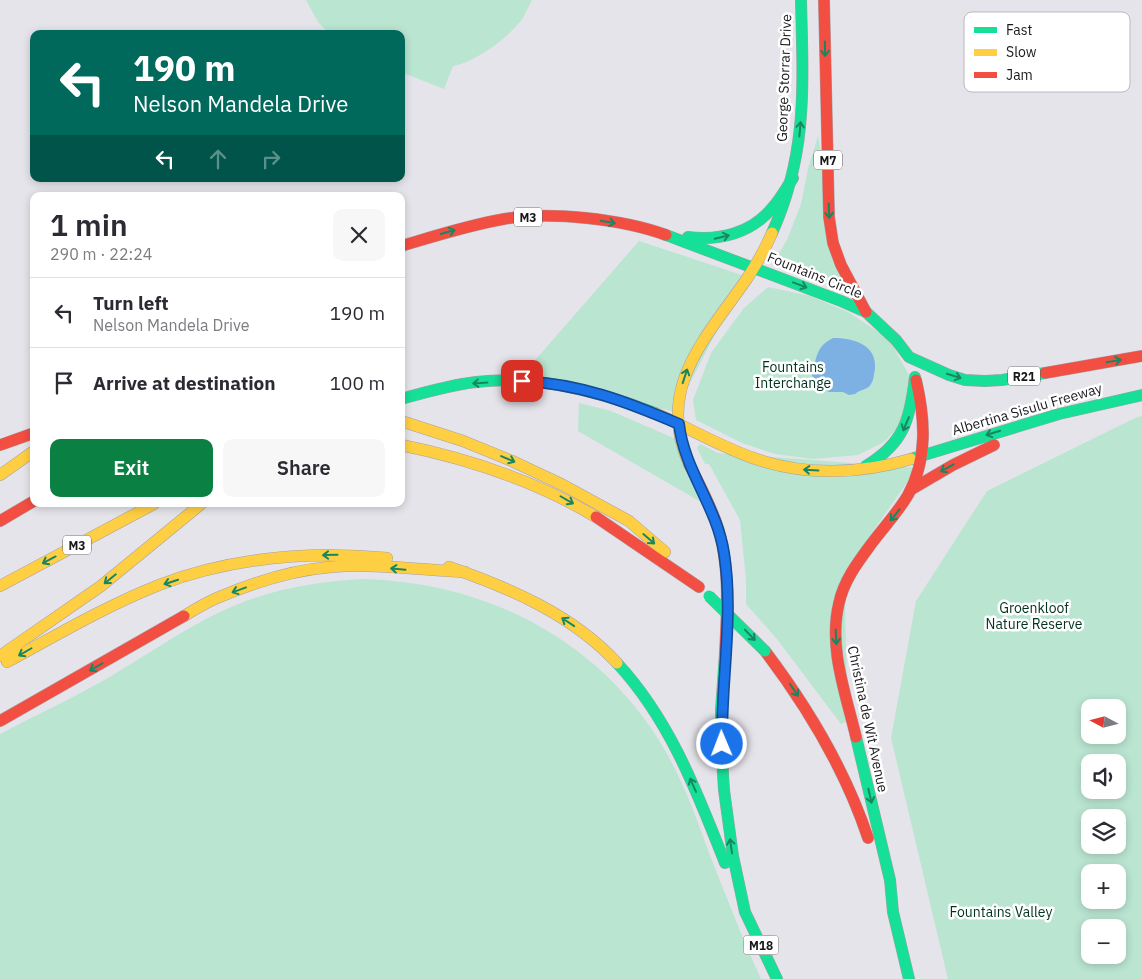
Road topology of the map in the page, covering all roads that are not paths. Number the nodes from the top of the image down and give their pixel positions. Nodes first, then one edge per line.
1 (801, 0) edge
2 (824, 0) edge
3 (793, 178) junction
4 (657, 232) junction
5 (405, 245) edge
6 (754, 268) junction
7 (866, 312) junction
8 (1142, 356) edge
9 (909, 357) junction
10 (915, 377) junction
11 (1142, 395) edge
12 (405, 398) edge
13 (1036, 420) junction
14 (405, 422) edge
15 (679, 424) junction
16 (30, 434) edge
17 (0, 445) edge
18 (405, 446) edge
19 (30, 454) edge
20 (921, 455) junction
21 (859, 470) junction
22 (0, 475) edge
23 (912, 489) junction
24 (30, 503) edge
25 (148, 507) edge
26 (197, 507) edge
27 (0, 520) edge
28 (465, 572) junction
29 (0, 586) edge
30 (699, 587) junction
31 (0, 656) edge
32 (0, 666) edge
33 (0, 722) edge
34 (744, 911) junction
35 (893, 912) junction
36 (777, 979) edge
37 (909, 979) edge

3 -> 1 main road, George Storrar Drive / M7
2 -> 7 main road, M7
4 -> 3 main road
3 - 6 main road, George Storrar Drive / M7
5 -> 4 main road, M3
4 - 6 main road, M3
6 -> 7 main road, Fountains Circle / M3
15 -> 6 main road, Fountains Circle / M7
7 - 9 main road, Fountains Circle / M7
9 -> 8 main road, Albertina Sisulu Freeway / R21
9 - 10 main road, Fountains Circle / M7
10 - 20 main road, Fountains Circle / M7
10 -> 21 main road
11 - 13 main road, Albertina Sisulu Freeway
15 -> 12 main road
13 -> 20 main road, Albertina Sisulu Freeway
13 -> 23 main road
14 -> 30 main road
21 -> 15 main road
34 -> 15 main road, M7
16 - 17 main road
18 -> 30 main road
19 - 22 main road
20 - 21 main road
20 - 23 main road, Christina de Wit Avenue / M7
23 -> 35 main road, Christina de Wit Avenue / M7
24 - 27 main road
25 -> 29 main road, M3
26 -> 31 main road
28 -> 32 main road
28 -> 33 main road
34 -> 28 main road
30 -> 35 main road, bridge
34 - 36 main road, M18
35 - 37 main road, Christina de Wit Avenue

